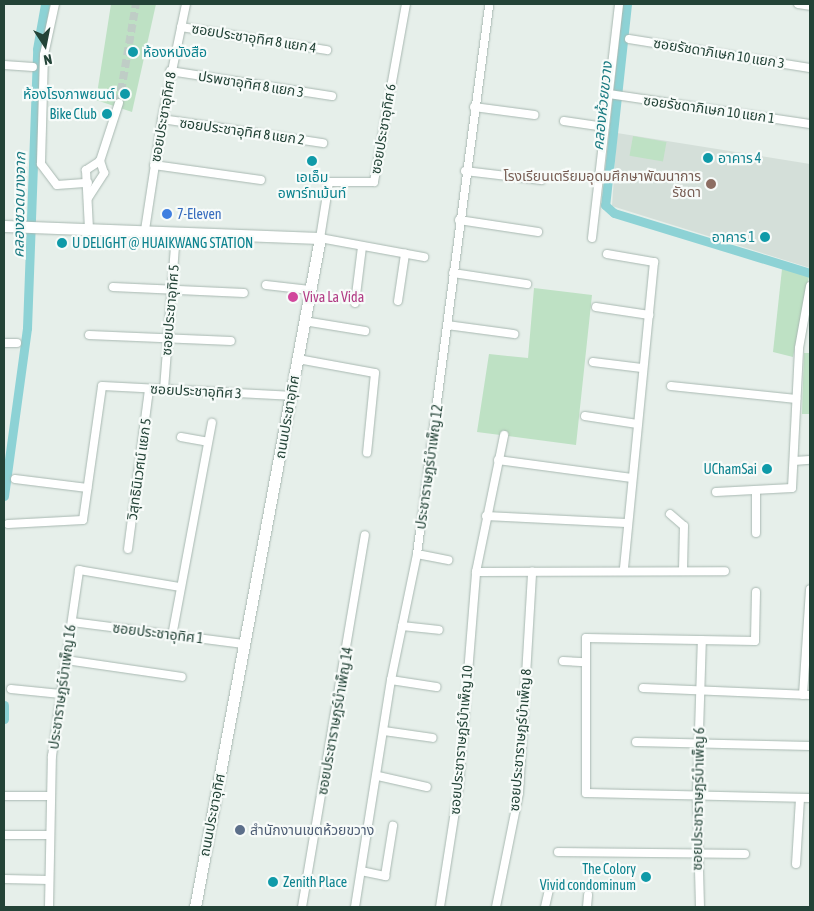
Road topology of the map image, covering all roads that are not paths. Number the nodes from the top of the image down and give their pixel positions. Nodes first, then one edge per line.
1 (55, 4) edge
2 (186, 4) edge
3 (406, 4) edge
4 (620, 4) edge
5 (798, 4) edge
6 (489, 6) dead end
7 (810, 6) edge
8 (181, 27) junction
9 (628, 39) dead end
10 (327, 50) dead end
11 (4, 65) edge
12 (33, 67) dead end
13 (810, 68) edge
14 (170, 71) junction
15 (610, 94) junction
16 (332, 96) dead end
17 (119, 103) tunnel mouth
18 (474, 107) junction
19 (534, 115) dead end
20 (162, 119) junction
21 (564, 121) dead end
22 (810, 124) edge
23 (605, 126) junction
24 (323, 143) dead end
25 (100, 161) junction
26 (154, 165) junction
27 (465, 171) junction
28 (261, 180) dead end
29 (542, 180) dead end
30 (88, 183) junction
31 (88, 198) junction
32 (459, 220) junction
33 (4, 226) edge
34 (89, 229) junction
35 (145, 230) junction
36 (176, 232) junction
37 (538, 232) dead end
38 (320, 238) junction
39 (592, 238) dead end
40 (362, 247) junction
41 (405, 254) junction
42 (607, 254) dead end
43 (424, 257) dead end
44 (453, 273) junction
45 (527, 284) dead end
46 (266, 285) dead end
47 (810, 286) edge
48 (113, 287) dead end
49 (172, 289) junction
50 (310, 290) junction
51 (244, 292) dead end
52 (398, 301) dead end
53 (355, 303) dead end
54 (596, 307) dead end
55 (649, 315) junction
56 (304, 321) junction
57 (447, 325) junction
58 (365, 331) dead end
59 (514, 334) dead end
60 (89, 335) dead end
61 (167, 340) junction
62 (231, 341) dead end
63 (4, 343) edge
64 (17, 343) dead end
65 (298, 359) junction
66 (593, 362) dead end
67 (642, 368) junction
68 (671, 386) dead end
69 (150, 389) junction
70 (164, 389) junction
71 (292, 396) junction
72 (796, 399) junction
73 (585, 416) dead end
74 (212, 422) dead end
75 (636, 424) junction
76 (504, 435) dead end
77 (180, 437) dead end
78 (208, 442) junction
79 (367, 452) dead end
80 (498, 460) junction
81 (810, 460) edge
82 (794, 461) junction
83 (632, 478) junction
84 (15, 480) dead end
85 (87, 488) junction
86 (716, 492) dead end
87 (756, 492) junction
88 (670, 514) dead end
89 (486, 516) junction
90 (626, 522) junction
91 (8, 524) dead end
92 (756, 533) dead end
93 (365, 535) dead end
94 (128, 549) dead end
95 (417, 554) junction
96 (448, 560) dead end
97 (624, 570) junction
98 (683, 570) junction
99 (532, 571) junction
100 (725, 571) dead end
101 (476, 572) junction
102 (180, 587) junction
103 (810, 589) edge
104 (756, 592) dead end
105 (72, 622) junction
106 (402, 626) junction
107 (439, 630) dead end
108 (172, 636) junction
109 (702, 640) junction
110 (244, 644) junction
111 (66, 660) junction
112 (563, 661) dead end
113 (585, 662) junction
114 (182, 676) dead end
115 (391, 680) junction
116 (436, 687) dead end
117 (643, 688) dead end
118 (11, 689) dead end
119 (701, 690) junction
120 (61, 694) junction
121 (806, 695) edge
122 (384, 731) junction
123 (433, 738) dead end
124 (636, 742) dead end
125 (699, 743) junction
126 (810, 746) edge
127 (378, 776) junction
128 (427, 787) dead end
129 (696, 795) junction
130 (4, 796) edge
131 (51, 796) junction
132 (800, 798) junction
133 (810, 798) edge
134 (393, 826) dead end
135 (4, 835) edge
136 (50, 835) junction
137 (558, 852) dead end
138 (696, 853) junction
139 (745, 854) dead end
140 (796, 864) dead end
141 (361, 871) junction
142 (4, 879) edge
143 (49, 880) junction
144 (549, 889) dead end
145 (588, 895) dead end
146 (49, 907) edge
147 (195, 907) edge
148 (302, 907) edge
149 (355, 907) edge
150 (440, 907) edge
151 (496, 907) edge
152 (545, 907) edge
153 (587, 907) edge
154 (700, 907) edge

1 - 30 street
2 - 8 street, ซอยประชาอุทิศ 8
3 - 38 street, ซอยประชาอุทิศ 6
4 - 15 street
5 - 7 street
6 - 18 street, ประชาราษฎร์บำเพ็ญ 12
8 - 10 street, ซอยประชาอุทิศ 8 แยก 4
8 - 14 street, ซอยประชาอุทิศ 8
9 - 13 street, ซอยรัชดาภิเษก 10 แยก 3
11 - 12 street
14 - 16 street, ปรพชาอุทิศ 8 แยก 3
14 - 20 street, ซอยประชาอุทิศ 8
15 - 22 street, ซอยรัชดาภิเษก 10 แยก 1
15 - 23 street
17 - 25 street
18 - 19 street
18 - 27 street, ประชาราษฎร์บำเพ็ญ 12
20 - 24 street, ซอยประชาอุทิศ 8 แยก 2
20 - 26 street, ซอยประชาอุทิศ 8
21 - 23 street
23 - 39 street
25 - 30 street
25 - 31 street
26 - 28 street
26 - 35 street, ซอยประชาอุทิศ 8
27 - 29 street
27 - 32 street, ประชาราษฎร์บำเพ็ญ 12
30 - 31 street
31 - 34 street
32 - 37 street
32 - 44 street, ประชาราษฎร์บำเพ็ญ 12
33 - 34 main road
34 - 35 main road
35 - 36 main road
36 - 38 main road
36 - 49 street, ซอยประชาอุทิศ 5
38 - 40 street
38 - 50 main road, ถนนประชาอุทิศ
40 - 41 street
40 - 53 street
41 - 43 street
41 - 52 street
42 - 55 street
44 - 45 street
44 - 57 street, ประชาราษฎร์บำเพ็ญ 12
46 - 50 street
47 - 72 street
48 - 49 street
49 - 51 street
49 - 61 street, ซอยประชาอุทิศ 5
50 - 56 main road, ถนนประชาอุทิศ
54 - 55 street
55 - 67 street
56 - 58 street
56 - 65 main road, ถนนประชาอุทิศ
57 - 59 street
57 - 95 street, ประชาราษฎร์บำเพ็ญ 12
60 - 61 street
61 - 62 street
61 - 70 street, ซอยประชาอุทิศ 5
63 - 64 street
65 - 71 main road, ถนนประชาอุทิศ
65 - 79 street
66 - 67 street
67 - 75 street
68 - 72 street
69 - 70 street, ซอยประชาอุทิศ 3
69 - 85 street, ซอยประชาอุทิศ 3
69 - 94 street, วิสุทธินิเวศน์ แยก 5
70 - 71 street, ซอยประชาอุทิศ 3
71 - 110 main road, ถนนประชาอุทิศ
72 - 82 street
73 - 75 street
74 - 78 street
75 - 83 street
76 - 80 street, ซอยประชาราษฎร์บำเพ็ญ 10
77 - 78 street
78 - 102 street
80 - 83 street
80 - 89 street, ซอยประชาราษฎร์บำเพ็ญ 10
81 - 82 street
82 - 87 street
83 - 90 street
84 - 85 street
85 - 91 street
86 - 87 street
87 - 92 street
88 - 98 street
89 - 90 street
89 - 101 street, ซอยประชาราษฎร์บำเพ็ญ 10
90 - 97 street
93 - 148 street, ซอยประชาราษฎร์บำเพ็ญ 14
95 - 96 street
95 - 106 street, ประชาราษฎร์บำเพ็ญ 12
97 - 98 street
97 - 99 street
98 - 100 street
99 - 101 street
99 - 151 street, ซอยประชาราษฎร์บำเพ็ญ 8
101 - 150 street, ซอยประชาราษฎร์บำเพ็ญ 10
102 - 105 street, ประชาราษฎร์บำเพ็ญ 16
102 - 108 street
103 - 121 street
104 - 109 street
105 - 108 street, ซอยประชาอุทิศ 1
105 - 111 street, ประชาราษฎร์บำเพ็ญ 16
106 - 107 street
106 - 115 street, ประชาราษฎร์บำเพ็ญ 12
108 - 110 street, ซอยประชาอุทิศ 1
109 - 113 street
109 - 119 street, ซอยประชาราษฎร์บำเพ็ญ 6
110 - 147 main road, ถนนประชาอุทิศ
111 - 114 street
111 - 120 street, ประชาราษฎร์บำเพ็ญ 16
112 - 113 street
113 - 129 street
115 - 116 street
115 - 122 street, ประชาราษฎร์บำเพ็ญ 12
117 - 119 street
118 - 120 street
119 - 121 street
119 - 125 street, ซอยประชาราษฎร์บำเพ็ญ 6
120 - 131 street, ประชาราษฎร์บำเพ็ญ 16
122 - 123 street
122 - 127 street, ประชาราษฎร์บำเพ็ญ 12
124 - 125 street
125 - 126 street
125 - 129 street, ซอยประชาราษฎร์บำเพ็ญ 6
127 - 128 street
127 - 141 street, ประชาราษฎร์บำเพ็ญ 12
129 - 132 street
129 - 138 street, ซอยประชาราษฎร์บำเพ็ญ 6
130 - 131 street
131 - 136 street, ประชาราษฎร์บำเพ็ญ 16
132 - 133 street
132 - 140 street
134 - 141 street
135 - 136 street
136 - 143 street, ประชาราษฎร์บำเพ็ญ 16
137 - 138 street
138 - 139 street
138 - 154 street, ซอยประชาราษฎร์บำเพ็ญ 6
141 - 149 street, ประชาราษฎร์บำเพ็ญ 12
142 - 143 street
143 - 146 street, ประชาราษฎร์บำเพ็ญ 16
144 - 152 street
145 - 153 street

